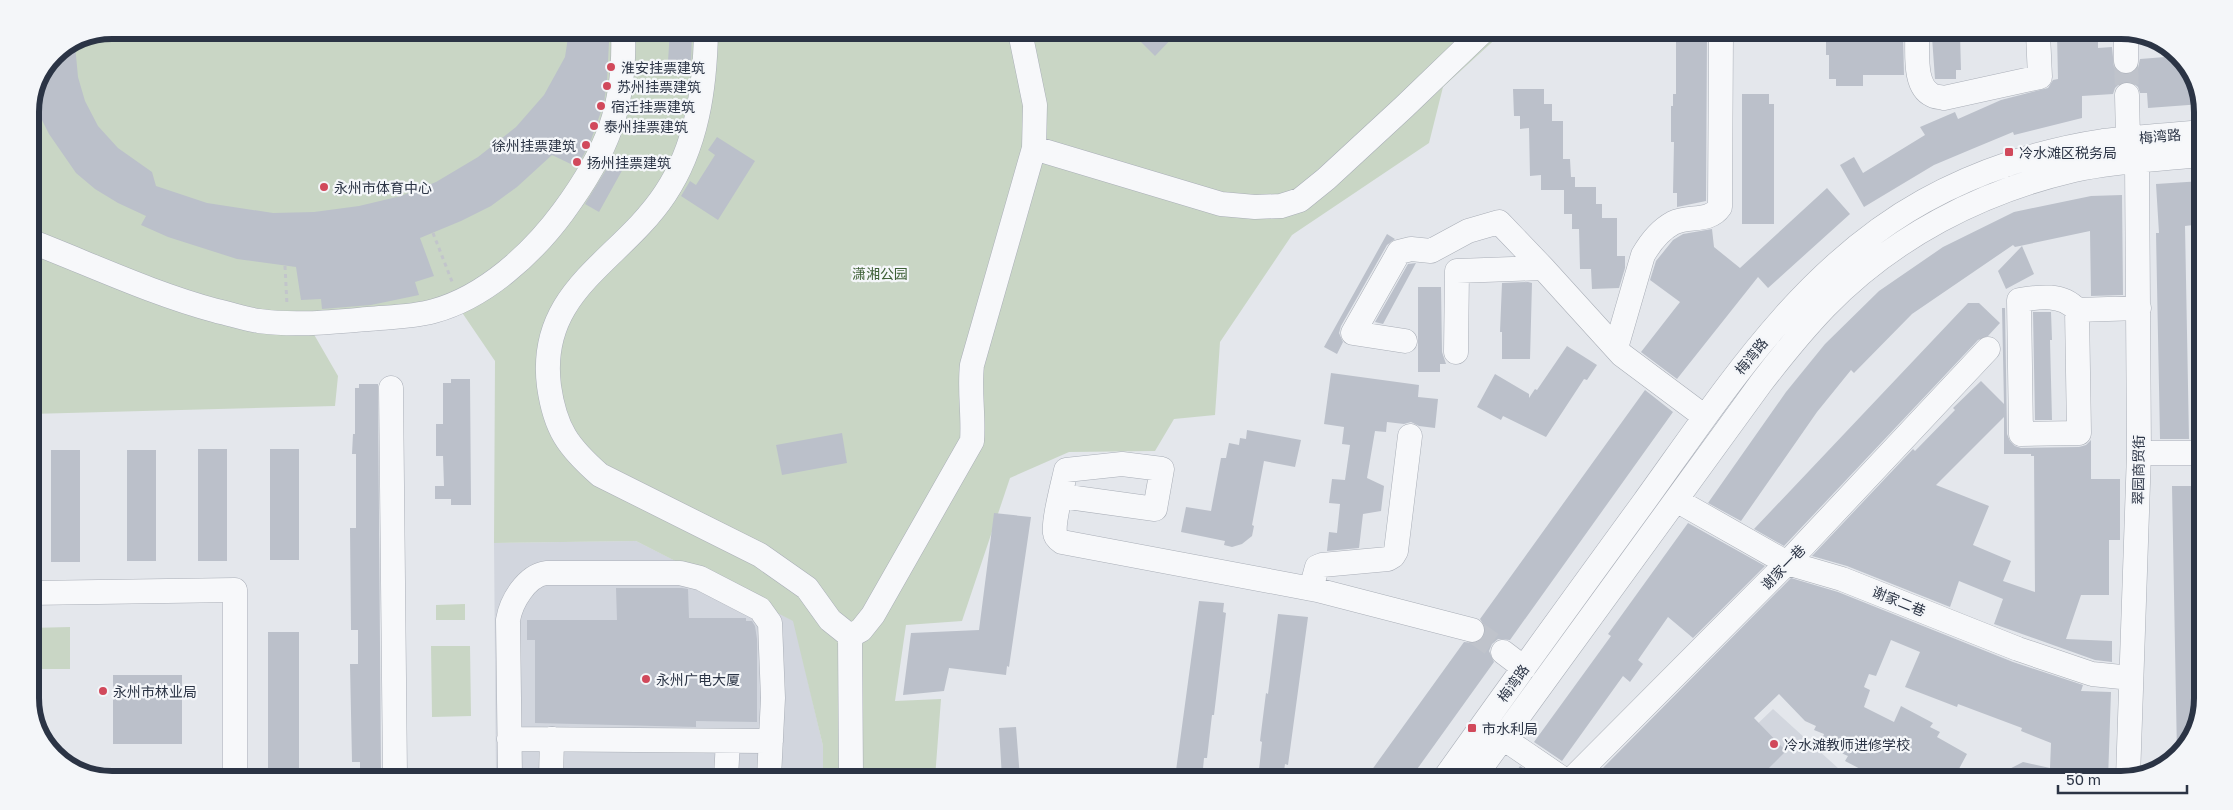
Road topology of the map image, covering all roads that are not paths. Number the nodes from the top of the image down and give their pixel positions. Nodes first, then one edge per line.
1 (623, 39) edge
2 (706, 39) edge
3 (1021, 39) edge
4 (1475, 39) edge
5 (1722, 39) edge
6 (1917, 39) edge
7 (2038, 39) edge
8 (2126, 39) edge
9 (2126, 61) tunnel mouth
10 (2127, 95) tunnel mouth
11 (2194, 133) edge
12 (2128, 139) junction
13 (1034, 148) junction
14 (2194, 156) edge
15 (2137, 161) junction
16 (39, 245) edge
17 (1542, 268) junction
18 (2139, 308) junction
19 (2077, 310) junction
20 (1405, 341) dead end
21 (1616, 348) junction
22 (1988, 350) dead end
23 (1456, 352) dead end
24 (391, 388) dead end
25 (1705, 417) junction
26 (1410, 436) dead end
27 (2139, 453) junction
28 (2194, 453) edge
29 (1061, 496) dead end
30 (1676, 500) junction
31 (1787, 563) junction
32 (1311, 589) junction
33 (39, 593) edge
34 (1472, 630) tunnel mouth
35 (850, 636) junction
36 (1503, 652) tunnel mouth
37 (1524, 668) junction
38 (2131, 678) junction
39 (1503, 738) junction
40 (509, 739) junction
41 (552, 739) junction
42 (728, 741) junction
43 (771, 741) junction
44 (235, 771) edge
45 (395, 771) edge
46 (510, 771) edge
47 (552, 771) edge
48 (726, 771) edge
49 (770, 771) edge
50 (851, 771) edge
51 (1450, 771) edge
52 (1479, 771) edge
53 (1551, 771) edge
54 (1580, 771) edge
55 (2128, 771) edge

1 - 16 street
2 - 35 street
3 - 13 street
4 - 13 street
5 - 21 street
6 - 7 street
8 - 9 street
10 - 12 street
11 - 12 street, 梅湾路
12 - 25 street, 梅湾路
13 - 35 street
14 - 15 street, 梅湾路
15 - 18 street, 翠园商贸街
15 - 30 street, 梅湾路
17 - 20 street
17 - 21 street
17 - 23 street
18 - 19 street
18 - 27 street, 翠园商贸街
19 - 19 street
21 - 25 street
22 - 31 street, 谢家一巷
24 - 45 street
25 - 37 street, 梅湾路
26 - 32 street
27 - 28 street
27 - 38 street, 翠园商贸街
29 - 32 street
30 - 31 street, 谢家二巷
30 - 39 street, 梅湾路
31 - 38 street, 谢家二巷
31 - 54 street, 谢家一巷
32 - 34 street
33 - 44 street
35 - 50 street
36 - 37 street
37 - 51 street, 梅湾路
38 - 55 street, 翠园商贸街
39 - 52 street, 梅湾路
39 - 53 street
40 - 41 street
40 - 43 street
40 - 46 street
41 - 42 street
41 - 47 street
42 - 43 street
42 - 48 street
43 - 49 street

